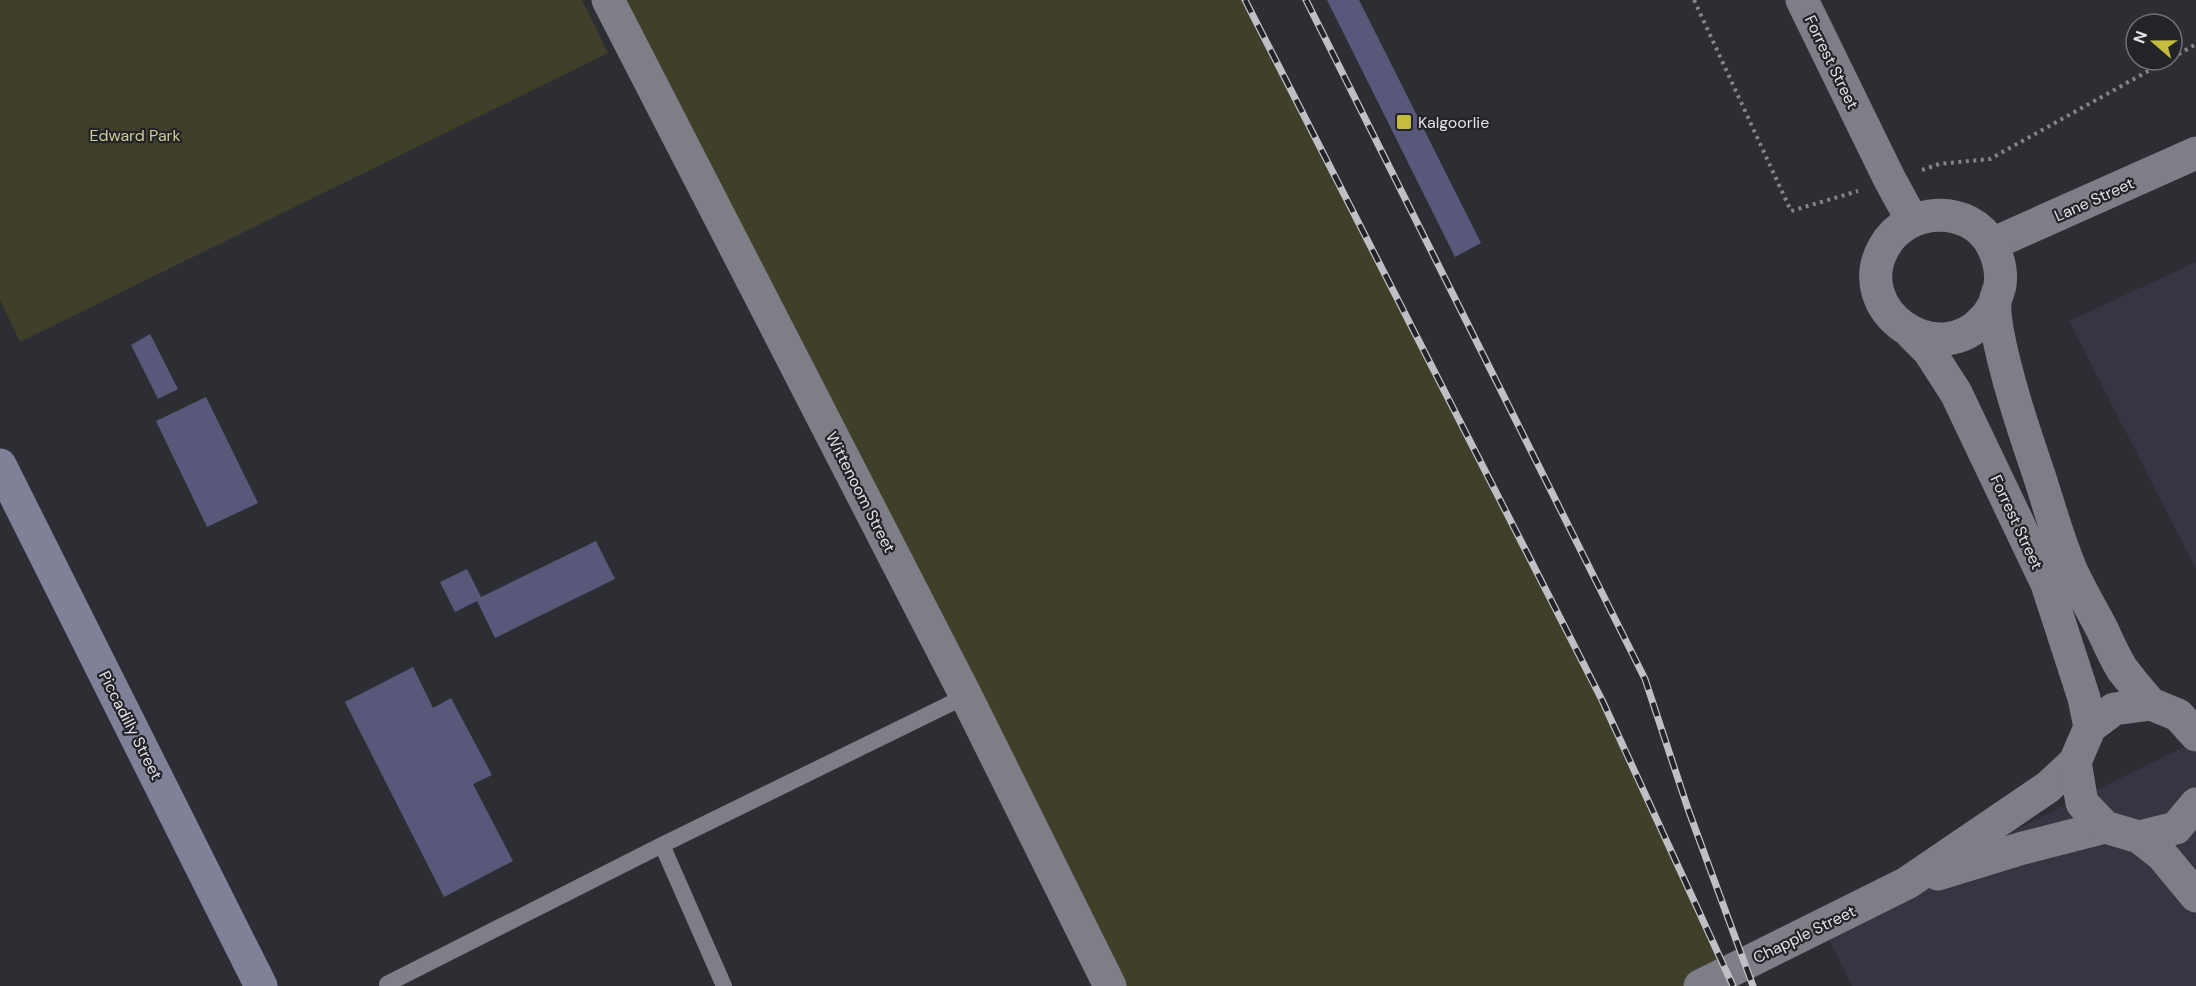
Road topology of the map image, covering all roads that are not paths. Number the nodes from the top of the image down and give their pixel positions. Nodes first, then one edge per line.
1 (608, 0) edge
2 (1802, 0) edge
3 (2196, 153) edge
4 (1912, 220) junction
5 (1992, 244) junction
6 (1995, 303) junction
7 (1911, 333) junction
8 (0, 465) edge
9 (966, 696) junction
10 (2151, 704) junction
11 (2090, 727) junction
12 (2196, 735) edge
13 (2075, 762) junction
14 (2196, 804) edge
15 (2105, 827) junction
16 (2139, 837) junction
17 (662, 845) junction
18 (1907, 883) junction
19 (2196, 896) edge
20 (261, 986) edge
21 (388, 986) edge
22 (724, 986) edge
23 (1110, 986) edge
24 (1700, 986) edge

1 - 9 street, Wittenoom Street
2 - 4 street, Forrest Street
3 - 5 street, Lane Street
4 - 5 street
4 - 7 street
5 - 6 street
6 - 7 street
6 - 10 street, Forrest Street
7 - 11 street, Forrest Street
8 - 20 main road, Piccadilly Street
9 - 17 lane
9 - 23 street, Wittenoom Street
10 - 11 street
10 - 12 street, Forrest Street
11 - 13 street
13 - 15 street
13 - 18 street, Chapple Street
14 - 16 street
15 - 16 street
15 - 18 street, Chapple Street
16 - 19 street
17 - 21 lane
17 - 22 lane
18 - 24 street, Chapple Street

